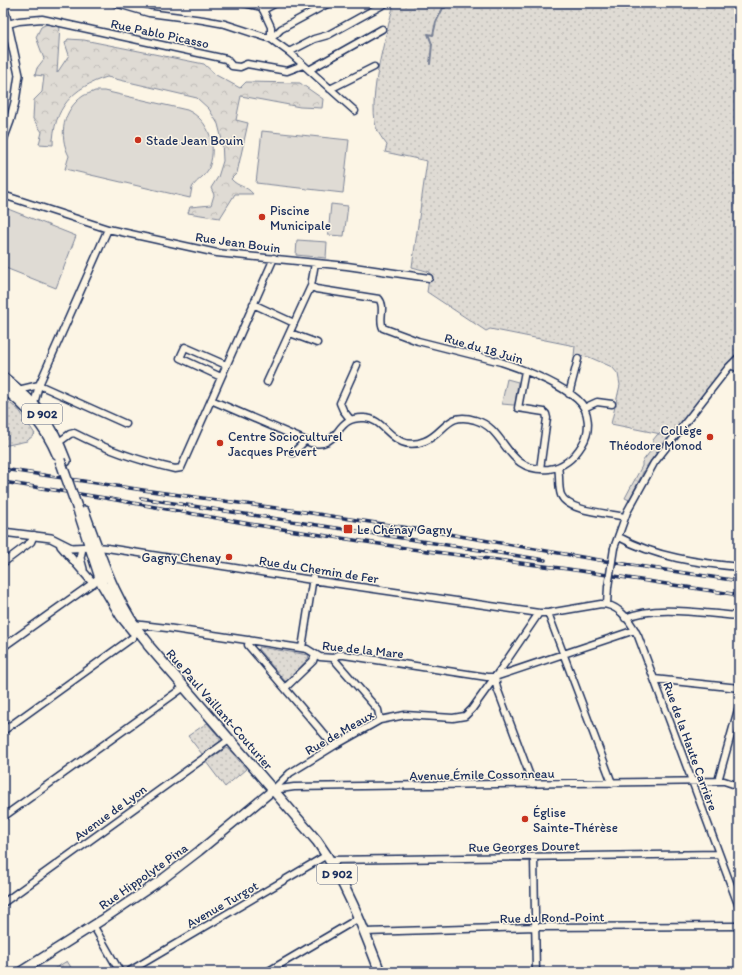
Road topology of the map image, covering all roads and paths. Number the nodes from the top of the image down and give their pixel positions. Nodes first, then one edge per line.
1 (3, 3) edge
2 (115, 3) edge
3 (244, 3) edge
4 (276, 3) edge
5 (329, 3) edge
6 (386, 3) edge
7 (262, 7) edge
8 (8, 24) junction
9 (382, 29) dead end
10 (271, 39) junction
11 (289, 52) junction
12 (303, 64) junction
13 (374, 67) dead end
14 (309, 70) junction
15 (330, 89) junction
16 (355, 110) dead end
17 (3, 118) edge
18 (10, 121) junction
19 (3, 140) edge
20 (3, 195) edge
21 (108, 229) junction
22 (274, 258) junction
23 (315, 263) junction
24 (429, 278) dead end
25 (311, 286) junction
26 (253, 304) junction
27 (294, 323) junction
28 (290, 332) junction
29 (316, 343) dead end
30 (739, 357) edge
31 (578, 359) dead end
32 (226, 365) junction
33 (357, 365) dead end
34 (731, 365) junction
35 (739, 369) edge
36 (525, 370) junction
37 (3, 377) edge
38 (221, 377) junction
39 (267, 382) dead end
40 (38, 385) junction
41 (3, 388) edge
42 (18, 390) junction
43 (569, 394) junction
44 (211, 400) junction
45 (34, 404) junction
46 (612, 404) dead end
47 (584, 408) junction
48 (350, 419) junction
49 (126, 424) dead end
50 (305, 441) junction
51 (59, 442) junction
52 (293, 454) dead end
53 (63, 461) junction
54 (558, 467) junction
55 (540, 469) junction
56 (625, 517) junction
57 (3, 532) edge
58 (34, 536) junction
59 (619, 537) junction
60 (60, 543) junction
61 (90, 548) junction
62 (3, 563) edge
63 (739, 567) edge
64 (106, 570) junction
65 (84, 573) junction
66 (312, 579) junction
67 (96, 580) junction
68 (607, 604) junction
69 (539, 613) junction
70 (548, 613) junction
71 (739, 616) edge
72 (625, 618) junction
73 (136, 629) junction
74 (635, 630) junction
75 (249, 640) junction
76 (3, 647) edge
77 (302, 648) junction
78 (564, 654) junction
79 (314, 655) junction
80 (333, 658) junction
81 (495, 676) junction
82 (654, 679) junction
83 (184, 687) junction
84 (285, 688) junction
85 (739, 688) edge
86 (739, 706) edge
87 (380, 720) junction
88 (3, 731) edge
89 (229, 740) junction
90 (334, 746) junction
91 (692, 781) junction
92 (718, 781) junction
93 (612, 783) junction
94 (533, 784) junction
95 (739, 786) edge
96 (273, 790) junction
97 (3, 817) edge
98 (719, 854) junction
99 (534, 857) junction
100 (328, 858) junction
101 (3, 903) edge
102 (739, 907) edge
103 (359, 918) junction
104 (93, 925) junction
105 (739, 926) edge
106 (536, 927) junction
107 (365, 932) junction
108 (20, 972) edge
109 (120, 972) edge
110 (128, 972) edge
111 (267, 972) edge
112 (380, 972) edge
113 (536, 972) edge

1 - 8 street
2 - 10 street
3 - 7 street
4 - 7 street
5 - 10 street
6 - 11 street
7 - 10 street
8 - 12 street, Rue Pablo Picasso
8 - 18 street
9 - 14 street
10 - 11 street
11 - 12 street
12 - 14 street
13 - 15 street
14 - 15 street
15 - 16 street
17 - 18 street
18 - 19 street
20 - 21 street, Rue Jean Bouin
21 - 22 street, Rue Jean Bouin
21 - 40 street
22 - 23 street, Rue Jean Bouin
22 - 26 street
23 - 24 street, Rue Jean Bouin
23 - 25 street
25 - 27 street
25 - 36 street, Rue du 18 Juin
26 - 27 street
26 - 32 street
27 - 28 street
28 - 29 street
28 - 39 street
30 - 34 street
31 - 43 street
32 - 38 street
32 - 38 street
33 - 48 street
34 - 35 street
34 - 56 street
36 - 43 street, Rue du 18 Juin
36 - 55 street
37 - 42 main road, D 902
38 - 44 street
40 - 42 street
40 - 45 street
40 - 49 street
41 - 53 main road, D 902
42 - 45 main road, D 902
43 - 47 street, Rue du 18 Juin
44 - 50 street
44 - 51 street
45 - 51 main road, D 902
46 - 47 street
47 - 54 street
48 - 50 street
48 - 55 street
50 - 52 street
51 - 53 main road, D 902
53 - 61 main road, Rue Paul Vaillant-Couturier / D 902, bridge
54 - 55 street
54 - 56 street
56 - 59 street
57 - 58 street
58 - 60 street
58 - 62 street
59 - 63 street
59 - 68 street, bridge
60 - 61 street
60 - 65 street
61 - 64 main road, Rue Paul Vaillant-Couturier / D 902
61 - 65 street
61 - 66 street, Rue du Chemin de Fer
61 - 67 main road, Rue Paul Vaillant-Couturier / D 902
64 - 67 street
64 - 73 main road, Rue Paul Vaillant-Couturier / D 902
65 - 67 street
66 - 69 street, Rue du Chemin de Fer
66 - 77 street
67 - 73 main road, Rue Paul Vaillant-Couturier / D 902
67 - 76 street
68 - 70 street, Rue du Chemin de Fer
68 - 72 street, Rue de la Haute Carrière
69 - 70 street, Rue du Chemin de Fer
69 - 81 street, Rue de Meaux
70 - 78 street
71 - 72 street
72 - 74 street, Rue de la Haute Carrière
73 - 75 street, Rue de la Mare
73 - 83 main road, Rue Paul Vaillant-Couturier / D 902
73 - 88 street
74 - 78 street
74 - 82 street, Rue de la Haute Carrière
75 - 77 street, Rue de la Mare
75 - 84 street
77 - 79 street, Rue de la Mare
78 - 81 street
78 - 93 street
79 - 80 street, Rue de la Mare
79 - 84 street
80 - 81 street, Rue de la Mare
80 - 87 street
81 - 87 street, Rue de Meaux
81 - 94 street
82 - 85 street
82 - 91 street, Rue de la Haute Carrière
83 - 89 main road, Rue Paul Vaillant-Couturier / D 902
83 - 97 street
84 - 90 street
86 - 92 street
87 - 90 street, Rue de Meaux
89 - 96 main road, Rue Paul Vaillant-Couturier / D 902
89 - 101 street, Avenue de Lyon
90 - 96 street, Rue de Meaux
91 - 92 street, Avenue Émile Cossonneau
91 - 93 street, Avenue Émile Cossonneau
91 - 98 street, Rue de la Haute Carrière
92 - 95 street, Avenue Émile Cossonneau
93 - 94 street, Avenue Émile Cossonneau
94 - 96 street, Avenue Émile Cossonneau
96 - 100 main road, D 902
96 - 104 main road, Rue Hippolyte Pina
98 - 99 street, Rue Georges Douret
98 - 102 street, Rue de la Haute Carrière
99 - 100 street, Rue Georges Douret
99 - 106 street
100 - 103 main road, D 902
100 - 110 street, Avenue Turgot
103 - 107 main road, D 902
103 - 111 street
104 - 108 main road, Rue Hippolyte Pina
104 - 109 street
105 - 106 street, Rue du Rond-Point
106 - 107 street, Rue du Rond-Point
106 - 113 street
107 - 112 main road, D 902

